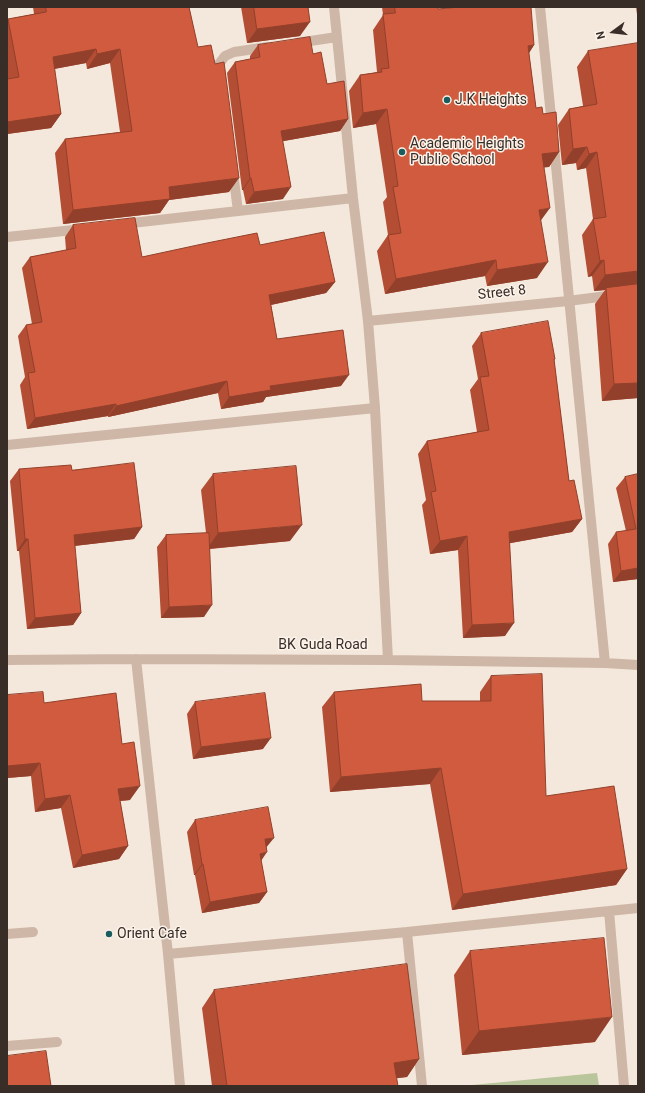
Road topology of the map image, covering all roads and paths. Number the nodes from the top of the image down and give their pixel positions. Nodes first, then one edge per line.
1 (334, 7) edge
2 (540, 7) edge
3 (337, 37) junction
4 (222, 88) edge
5 (232, 165) edge
6 (353, 198) junction
7 (238, 211) junction
8 (115, 225) edge
9 (92, 228) edge
10 (7, 237) edge
11 (638, 292) edge
12 (568, 301) junction
13 (368, 320) junction
14 (375, 408) junction
15 (7, 445) edge
16 (136, 659) junction
17 (7, 660) edge
18 (388, 660) junction
19 (605, 663) junction
20 (638, 665) edge
21 (638, 908) edge
22 (609, 911) junction
23 (33, 932) dead end
24 (407, 932) junction
25 (7, 934) edge
26 (168, 954) junction
27 (57, 1042) dead end
28 (7, 1046) edge
29 (180, 1086) edge
30 (422, 1086) edge
31 (624, 1086) edge

1 - 3 street
2 - 12 street
3 - 4 street
3 - 6 street
5 - 7 street
6 - 7 street
6 - 13 street
7 - 8 street
9 - 10 street
11 - 12 street, Street 8
12 - 13 street, Street 8
12 - 19 street
13 - 14 street
14 - 15 street
14 - 18 street
16 - 17 street, BK Guda Road
16 - 18 street, BK Guda Road
16 - 26 street
18 - 19 street, BK Guda Road
19 - 20 street, BK Guda Road
21 - 22 street
22 - 24 street
22 - 31 street
23 - 25 street
24 - 26 street
24 - 30 street
26 - 29 street
27 - 28 street

